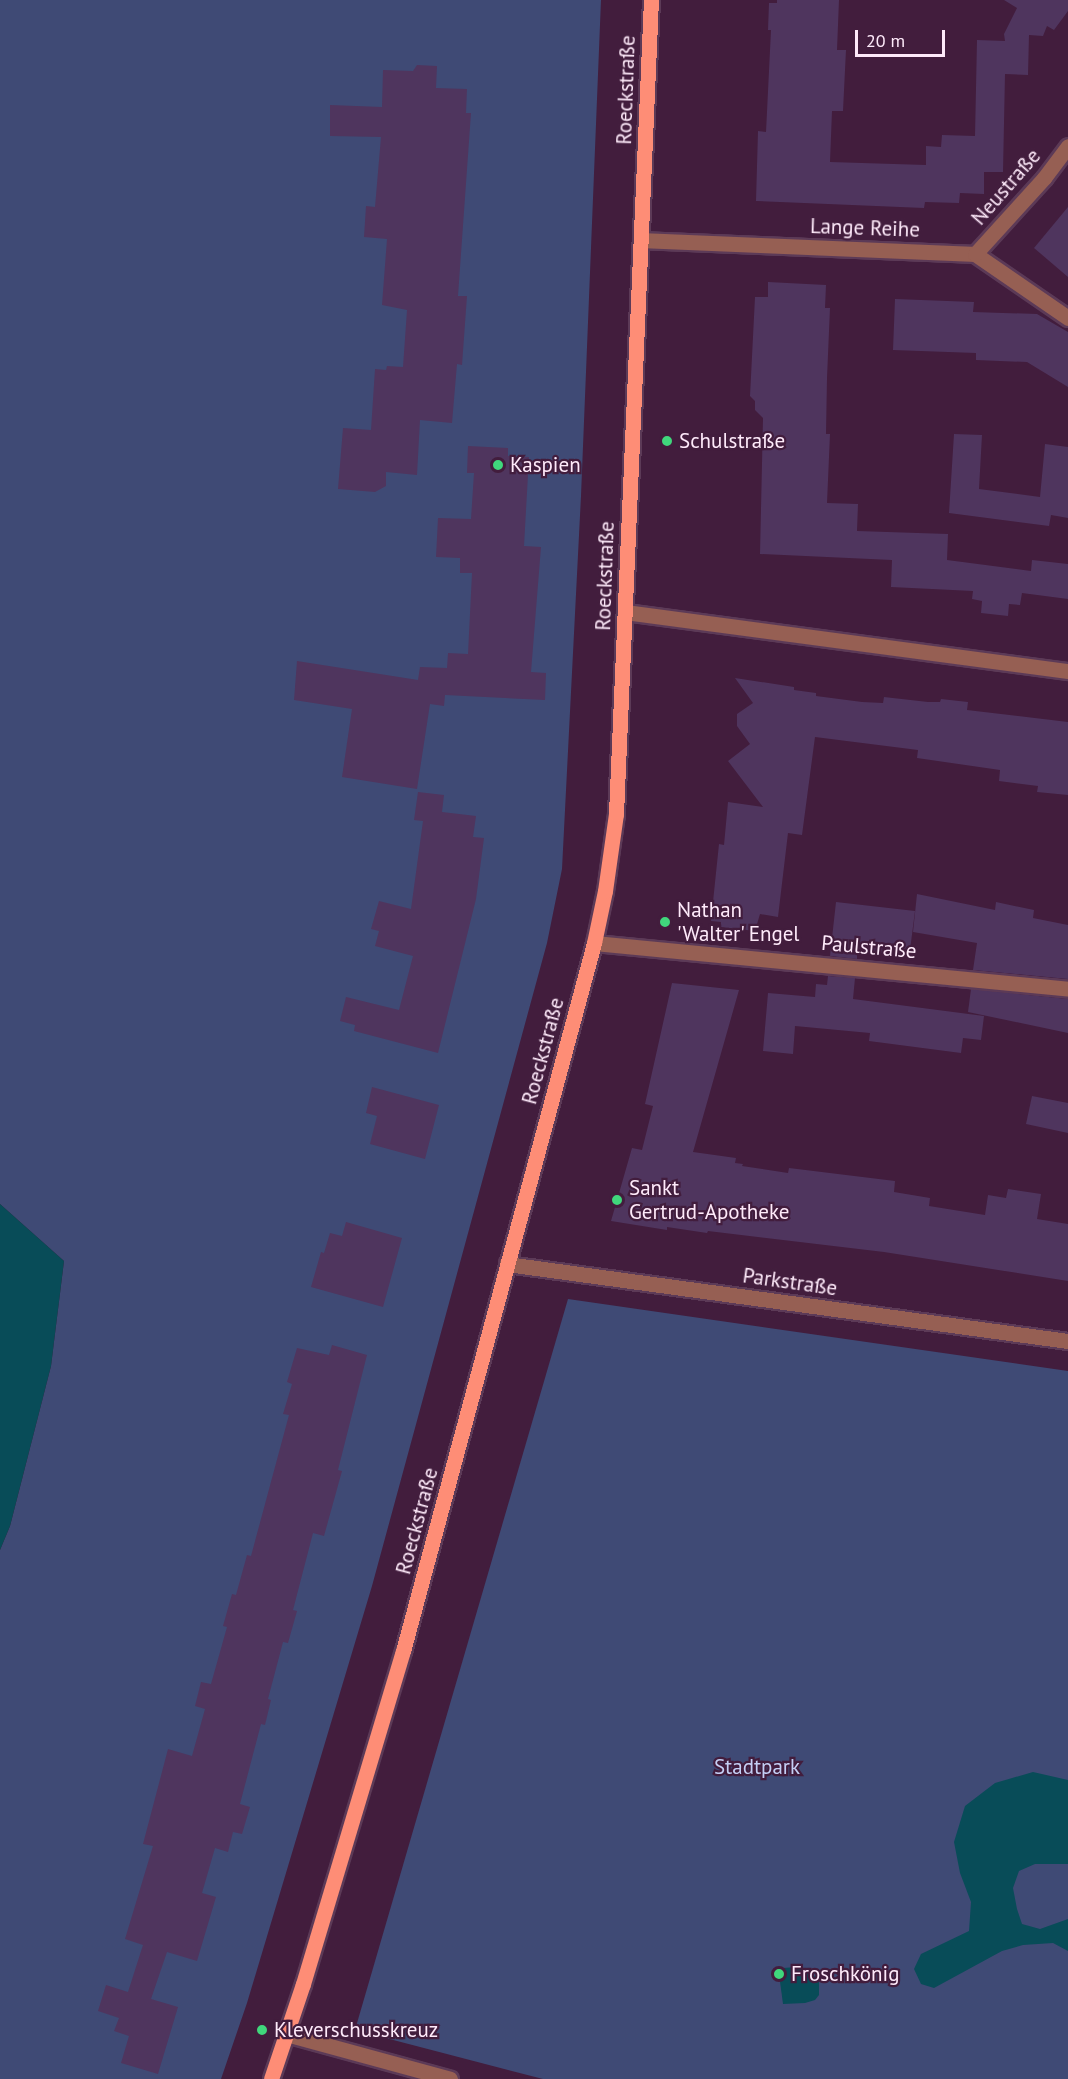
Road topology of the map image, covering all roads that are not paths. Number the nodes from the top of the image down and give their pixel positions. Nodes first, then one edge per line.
1 (651, 0) edge
2 (1068, 146) edge
3 (641, 240) junction
4 (975, 254) junction
5 (1068, 318) edge
6 (625, 612) junction
7 (1068, 671) edge
8 (594, 943) junction
9 (1068, 989) edge
10 (507, 1264) junction
11 (1068, 1341) edge
12 (286, 2034) junction
13 (271, 2079) edge
14 (450, 2079) edge

1 - 3 main road, Roeckstraße
2 - 4 street, Neustraße
3 - 4 street, Lange Reihe
3 - 6 main road, Roeckstraße
4 - 5 street
6 - 7 street
6 - 8 main road, Roeckstraße
8 - 9 street, Paulstraße
8 - 10 main road, Roeckstraße
10 - 11 street, Parkstraße
10 - 12 main road, Roeckstraße
12 - 13 main road, Roeckstraße
12 - 14 street

